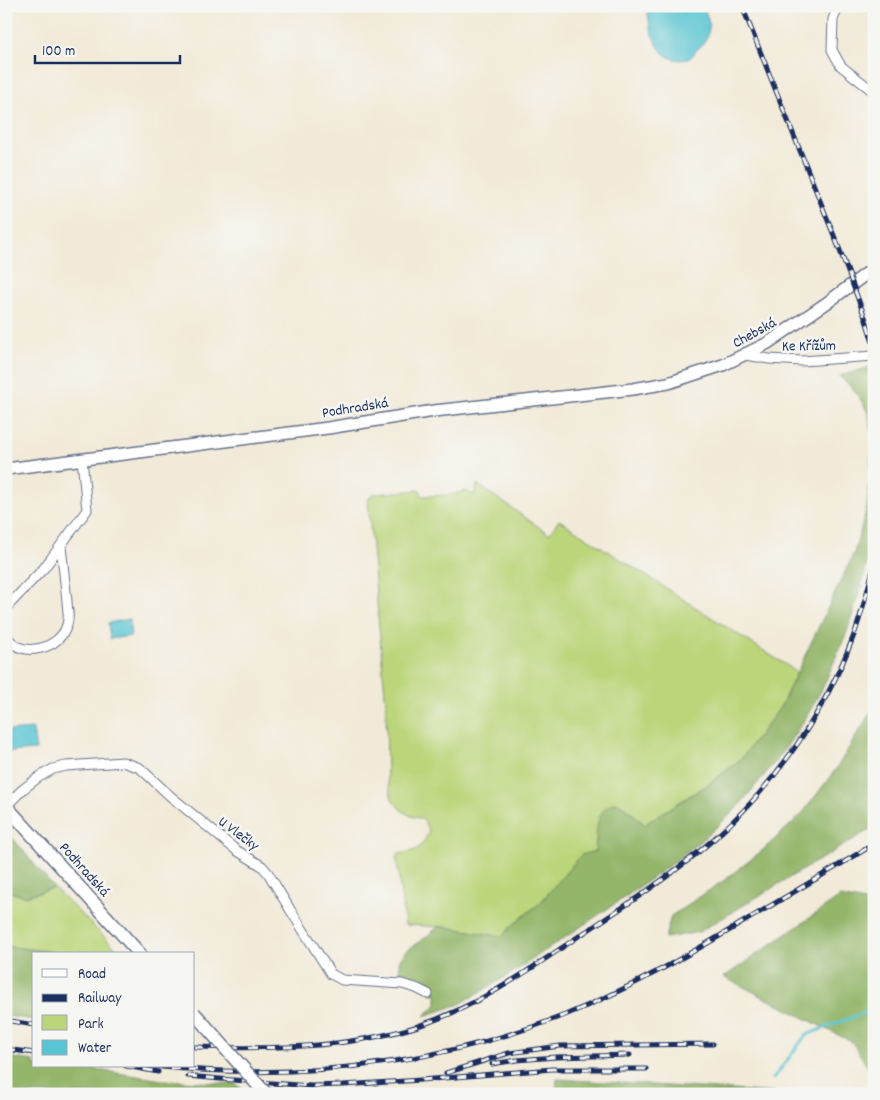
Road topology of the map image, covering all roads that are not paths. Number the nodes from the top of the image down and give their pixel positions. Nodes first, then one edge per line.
1 (839, 6) edge
2 (874, 92) edge
3 (874, 268) edge
4 (746, 355) junction
5 (874, 356) edge
6 (633, 389) joint
7 (82, 459) junction
8 (6, 469) edge
9 (61, 546) junction
10 (6, 608) edge
11 (6, 636) edge
12 (6, 806) edge
13 (138, 952) edge
14 (428, 994) dead end
15 (195, 1014) edge
16 (266, 1094) edge

1 - 2 street
3 - 4 street, Chebská
4 - 5 street, Ke Křížům
4 - 6 street, Chebská
6 - 7 street, Podhradská
7 - 8 street, Podhradská
7 - 9 street
9 - 10 street
9 - 11 street
12 - 13 main road, Podhradská
12 - 14 street, U Vlečky
15 - 16 main road, bridge

